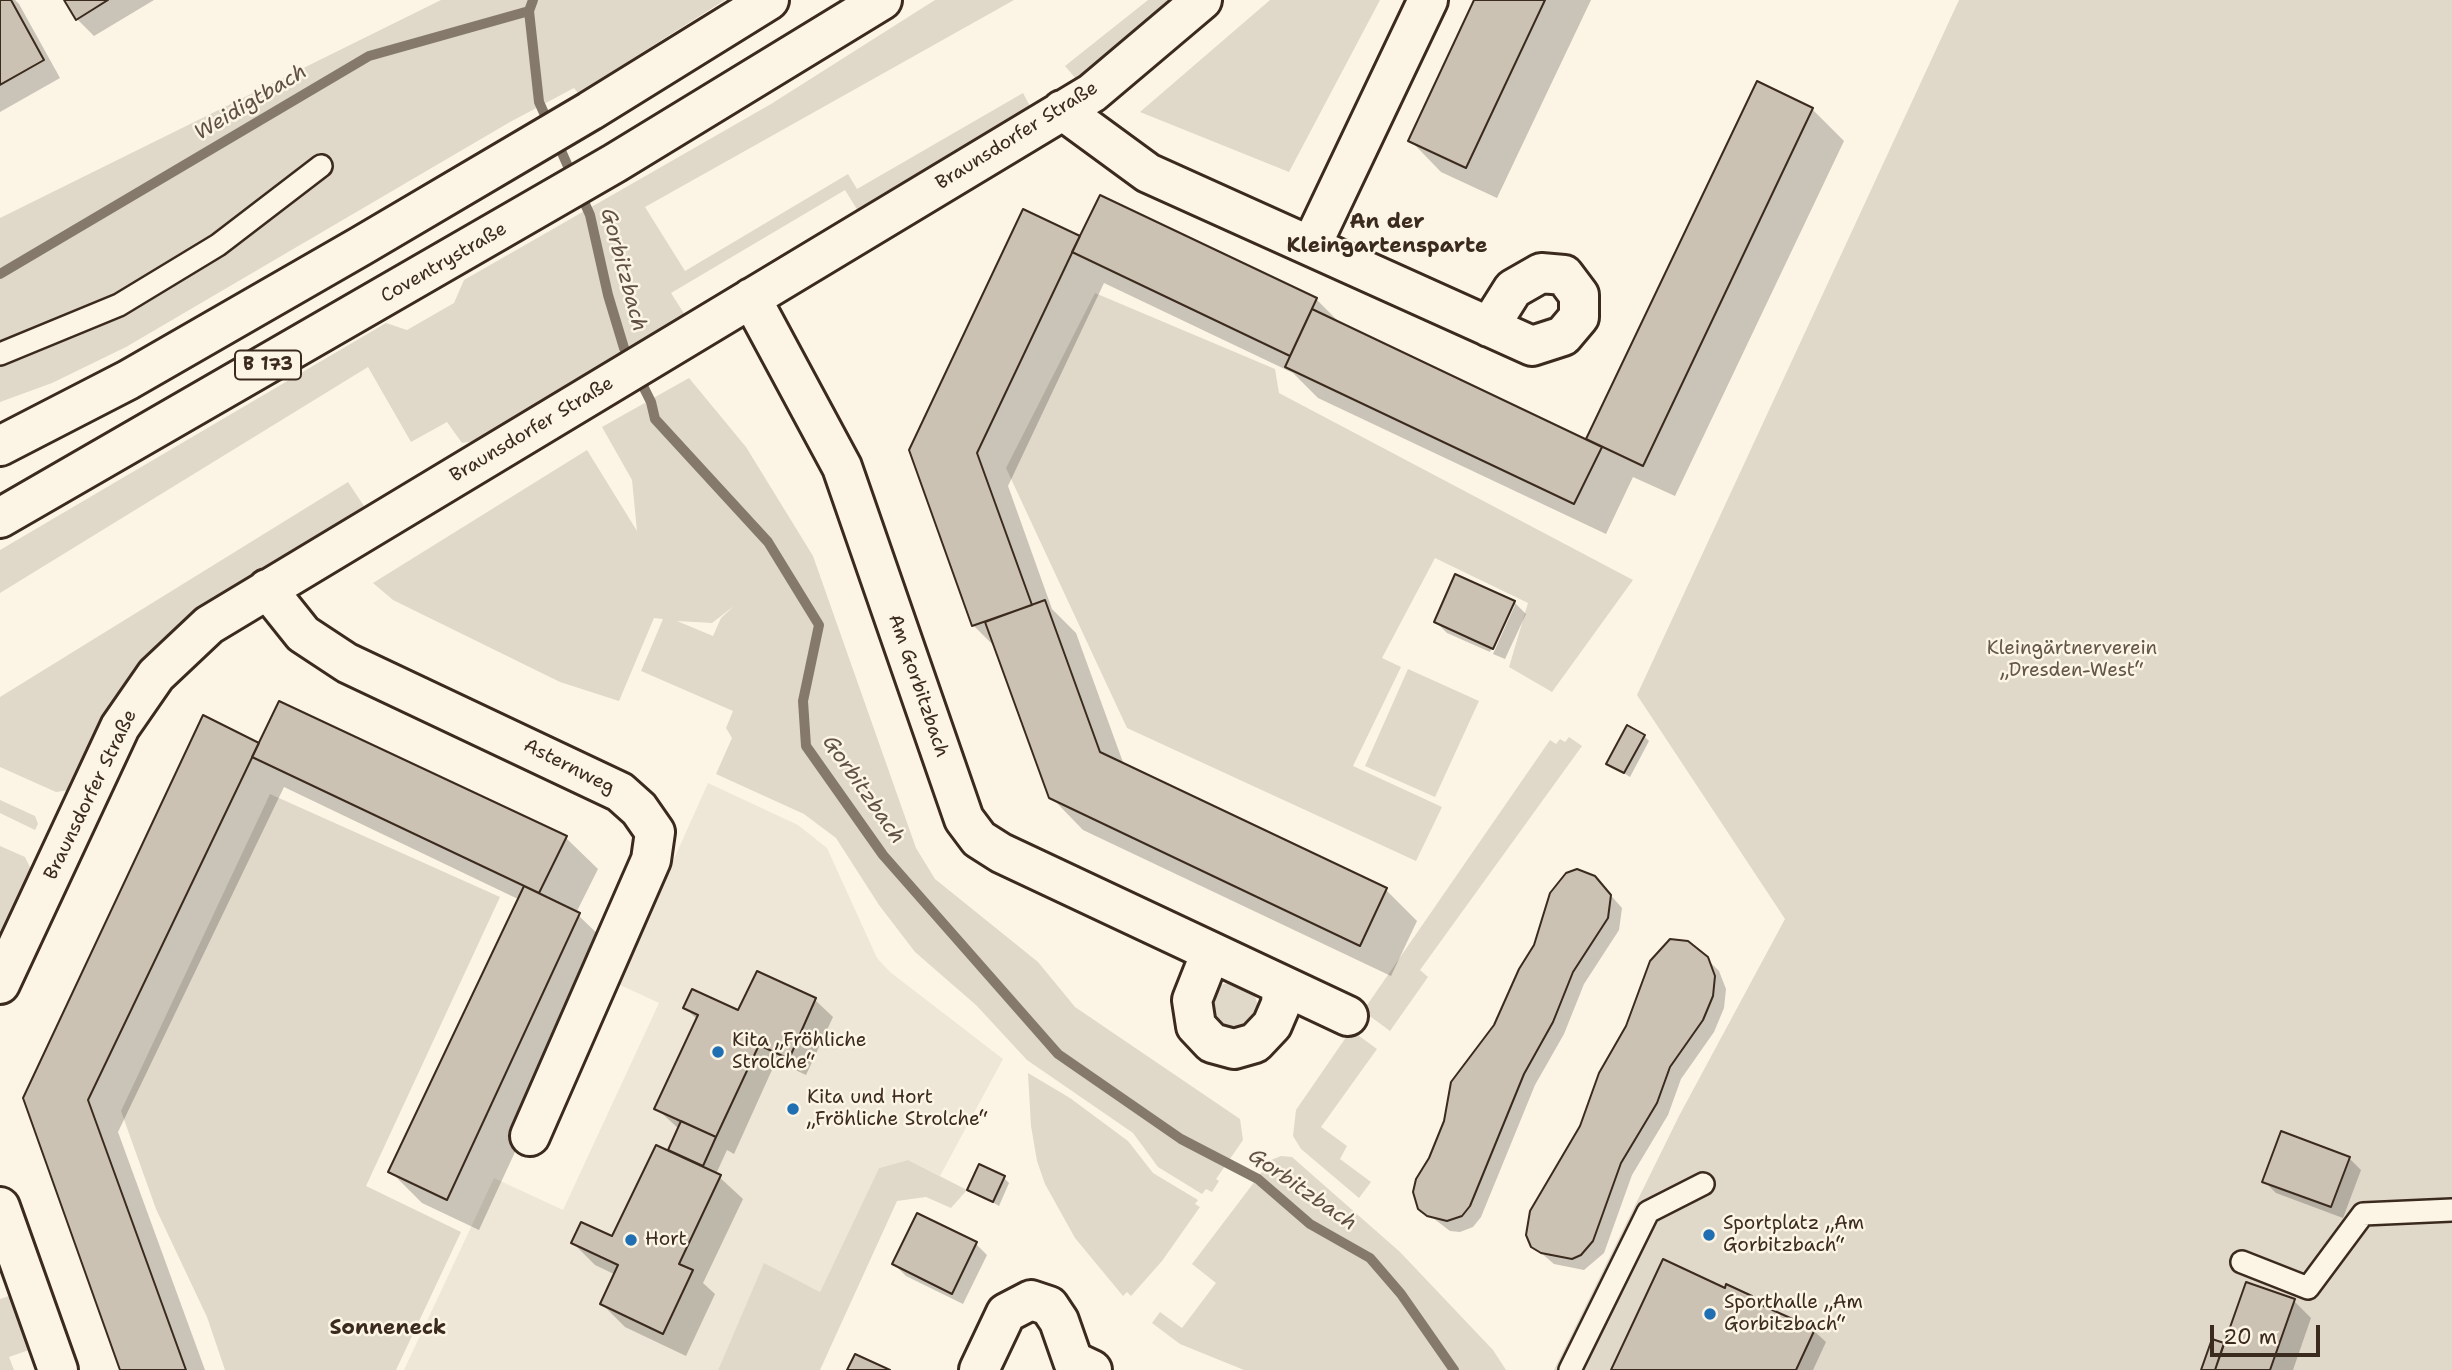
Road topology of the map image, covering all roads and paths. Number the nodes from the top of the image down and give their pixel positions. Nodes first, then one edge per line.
1 (769, 0) edge
2 (882, 0) edge
3 (1202, 0) edge
4 (1428, 0) edge
5 (1062, 110) junction
6 (321, 166) dead end
7 (1311, 246) junction
8 (751, 298) junction
9 (1489, 327) dead end
10 (0, 354) edge
11 (0, 446) edge
12 (0, 519) edge
13 (267, 589) junction
14 (1211, 952) junction
15 (0, 984) edge
16 (1282, 985) junction
17 (1348, 1016) dead end
18 (530, 1136) dead end
19 (1703, 1184) dead end
20 (0, 1207) edge
21 (2452, 1210) edge
22 (8, 1255) edge
23 (2242, 1262) dead end
24 (1078, 1367) edge
25 (58, 1370) edge
26 (979, 1370) edge
27 (1570, 1370) edge

1 - 11 street, B 173
2 - 12 street, Coventrystraße / B 173
3 - 5 street, Braunsdorfer Straße
4 - 7 street
5 - 7 street
5 - 8 street, Braunsdorfer Straße
6 - 10 lane
7 - 9 street
8 - 13 street, Braunsdorfer Straße
8 - 14 street, Am Gorbitzbach
13 - 15 street, Braunsdorfer Straße
13 - 18 street, Asternweg
14 - 16 street, Am Gorbitzbach
14 - 16 street
16 - 17 street, Am Gorbitzbach
19 - 27 lane
20 - 22 street
21 - 23 lane
22 - 25 street
24 - 26 street

